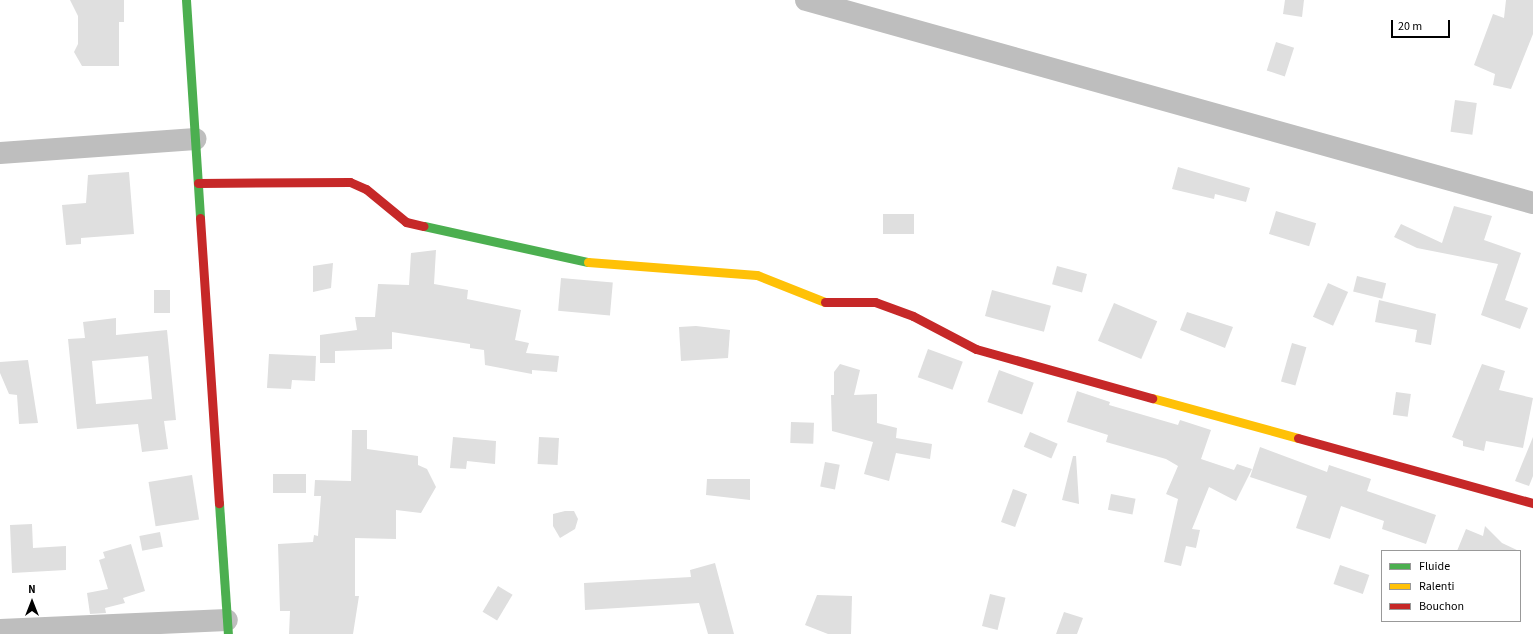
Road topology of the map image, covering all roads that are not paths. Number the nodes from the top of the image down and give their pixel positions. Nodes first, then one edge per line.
1 (186, 0) edge
2 (806, 0) edge
3 (195, 139) junction
4 (0, 153) edge
5 (198, 183) junction
6 (1533, 203) edge
7 (1533, 503) edge
8 (227, 627) edge
9 (0, 630) edge

1 - 3 street
2 - 6 street
3 - 4 street
3 - 5 street
5 - 7 street
5 - 8 street
8 - 9 street

